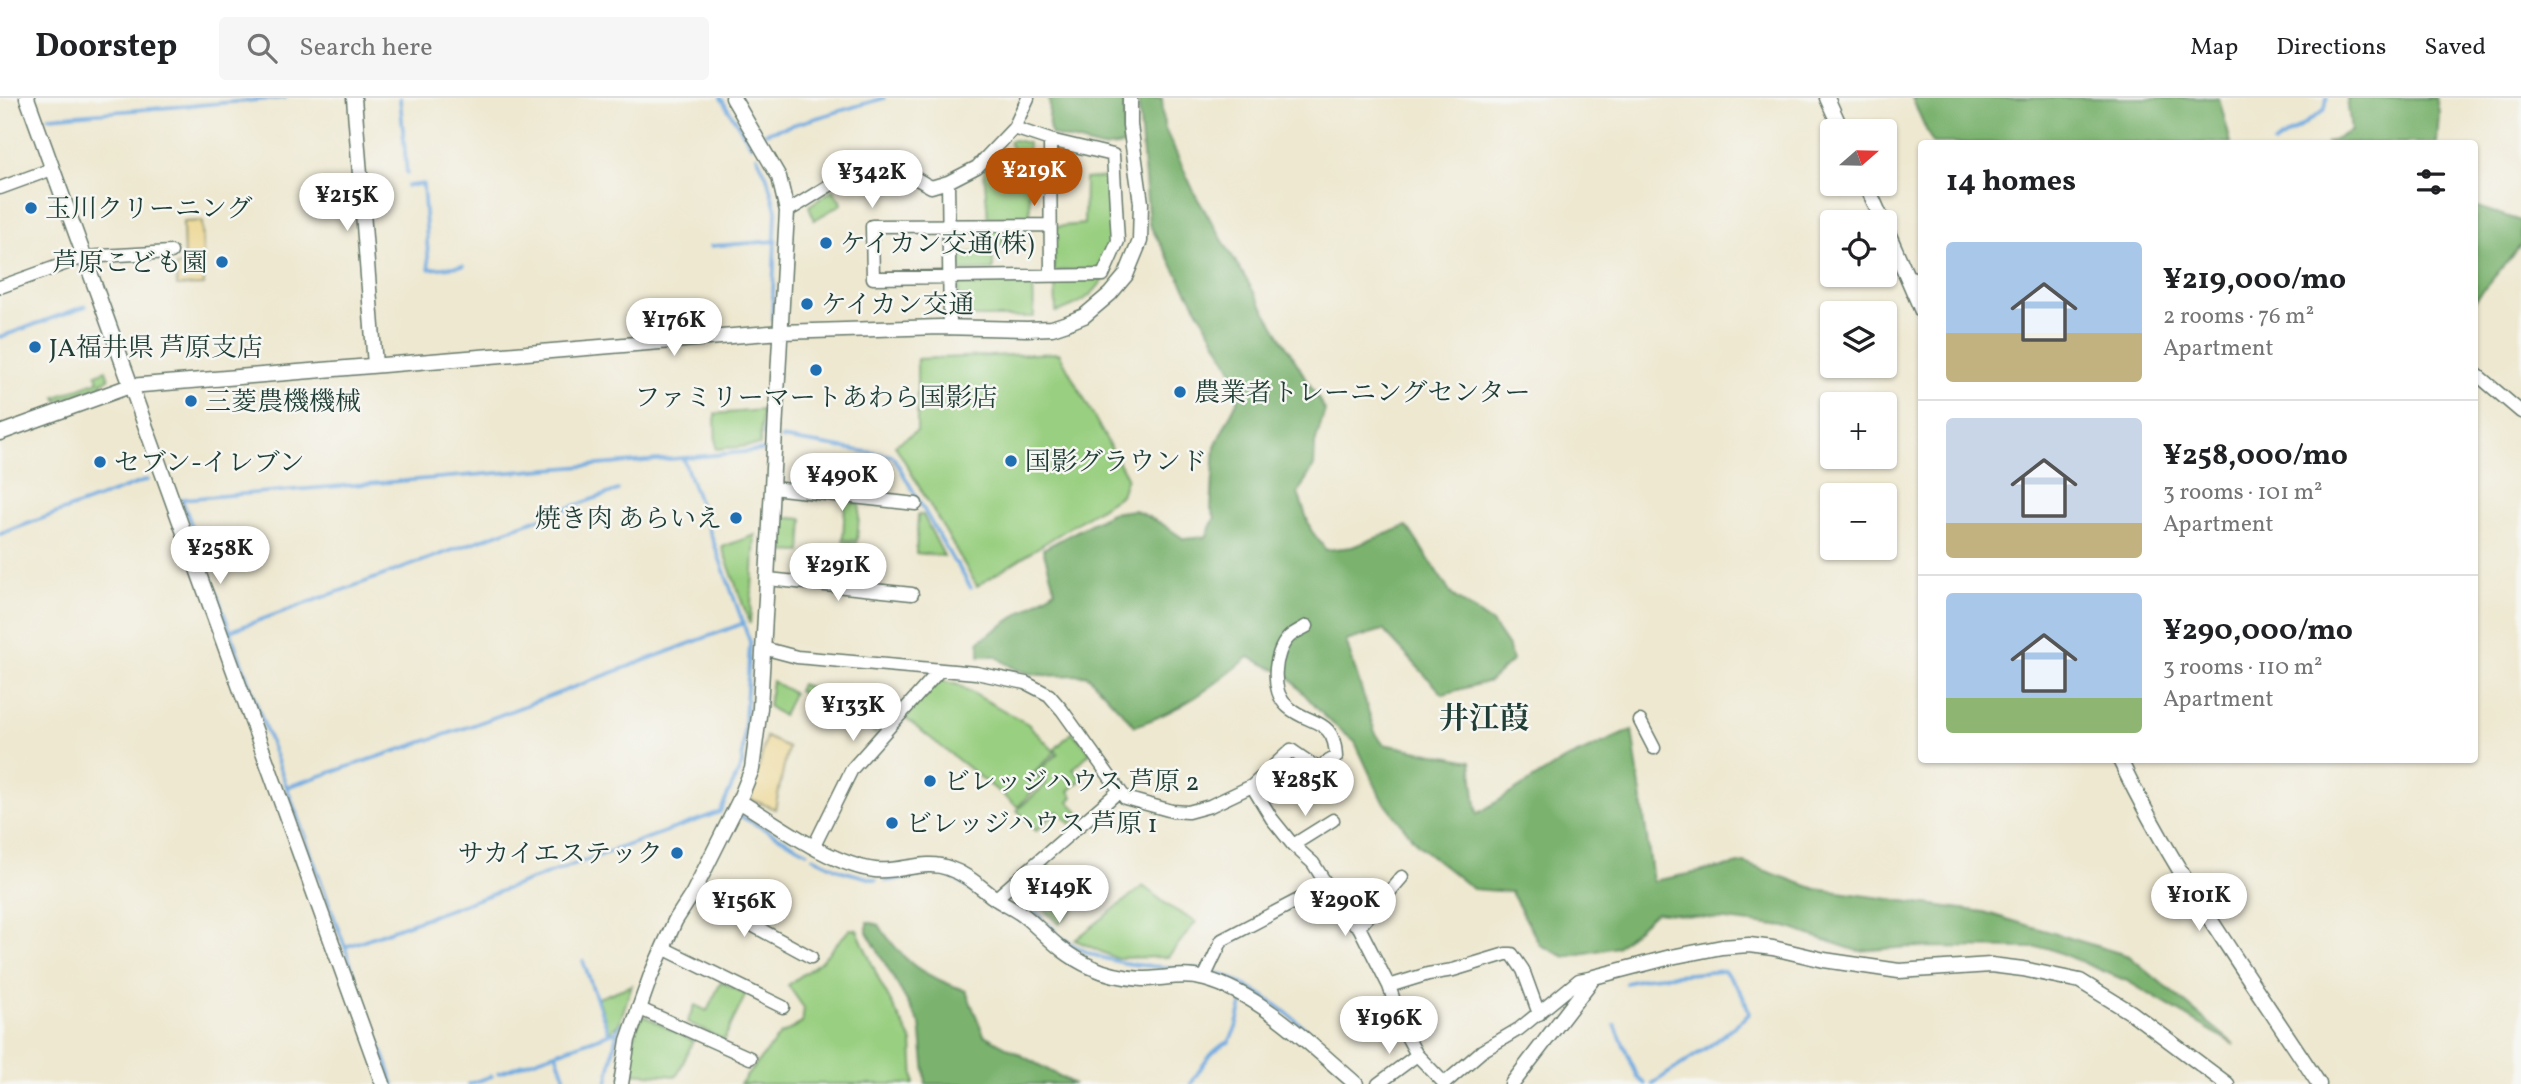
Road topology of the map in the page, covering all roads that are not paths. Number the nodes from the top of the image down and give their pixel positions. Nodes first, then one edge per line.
1 (27, 98) edge
2 (354, 98) edge
3 (733, 98) edge
4 (1028, 98) edge
5 (1130, 98) edge
6 (1827, 98) edge
7 (1837, 119) edge
8 (1013, 128) junction
9 (1050, 140) junction
10 (52, 169) junction
11 (948, 182) junction
12 (0, 188) edge
13 (787, 211) junction
14 (1050, 225) junction
15 (949, 226) junction
16 (171, 252) dead end
17 (1897, 255) edge
18 (84, 257) junction
19 (1051, 275) junction
20 (1906, 276) junction
21 (950, 277) junction
22 (1918, 279) edge
23 (0, 287) edge
24 (1918, 302) edge
25 (950, 328) junction
26 (781, 332) junction
27 (375, 365) junction
28 (2478, 376) edge
29 (130, 386) junction
30 (2521, 412) edge
31 (0, 433) edge
32 (772, 488) junction
33 (916, 504) dead end
34 (768, 579) junction
35 (912, 594) dead end
36 (1307, 626) dead end
37 (762, 648) junction
38 (939, 671) junction
39 (1640, 721) dead end
40 (1654, 748) dead end
41 (2121, 763) edge
42 (1252, 786) junction
43 (1119, 791) junction
44 (739, 802) junction
45 (1334, 820) dead end
46 (1293, 845) junction
47 (814, 846) junction
48 (1402, 877) dead end
49 (1327, 885) junction
50 (693, 893) junction
51 (995, 898) junction
52 (1359, 927) junction
53 (663, 947) junction
54 (811, 957) dead end
55 (1204, 978) junction
56 (1594, 978) junction
57 (1389, 986) junction
58 (783, 1007) dead end
59 (638, 1008) junction
60 (1539, 1014) junction
61 (1418, 1055) junction
62 (750, 1058) dead end
63 (383, 1084) edge
64 (621, 1084) edge
65 (1356, 1084) edge
66 (1378, 1084) edge
67 (1445, 1084) edge
68 (1511, 1084) edge
69 (2227, 1084) edge
70 (2319, 1084) edge

1 - 10 street
2 - 27 street
3 - 13 street
4 - 8 street
5 - 25 street
6 - 7 street
8 - 9 street
8 - 11 street
9 - 14 street
9 - 19 street
10 - 12 street
10 - 18 street
11 - 13 street
11 - 15 street
13 - 26 street
14 - 15 street
14 - 19 street
15 - 21 street
15 - 21 street
16 - 18 street
17 - 20 street
18 - 23 street
18 - 29 street
19 - 21 street
20 - 22 street
20 - 24 street
21 - 25 street
25 - 26 street
26 - 27 street
26 - 32 street
27 - 29 street
28 - 30 street
29 - 31 street
29 - 63 street
32 - 33 street
32 - 34 street
34 - 35 street
34 - 37 street
36 - 42 street
37 - 38 street
37 - 44 street
38 - 43 street
38 - 47 street
39 - 40 street
41 - 70 street
42 - 43 street
42 - 46 street
43 - 51 street
44 - 47 street
44 - 50 street
45 - 46 street
46 - 49 street
47 - 51 street
48 - 52 street
49 - 52 street
49 - 55 street
50 - 53 street
50 - 54 street
51 - 55 street
52 - 57 street
53 - 58 street
53 - 59 street
55 - 65 street
56 - 60 street
56 - 68 street
56 - 69 street
57 - 60 street
57 - 61 street
59 - 62 street
59 - 64 street
60 - 67 street
61 - 66 street
61 - 67 street

